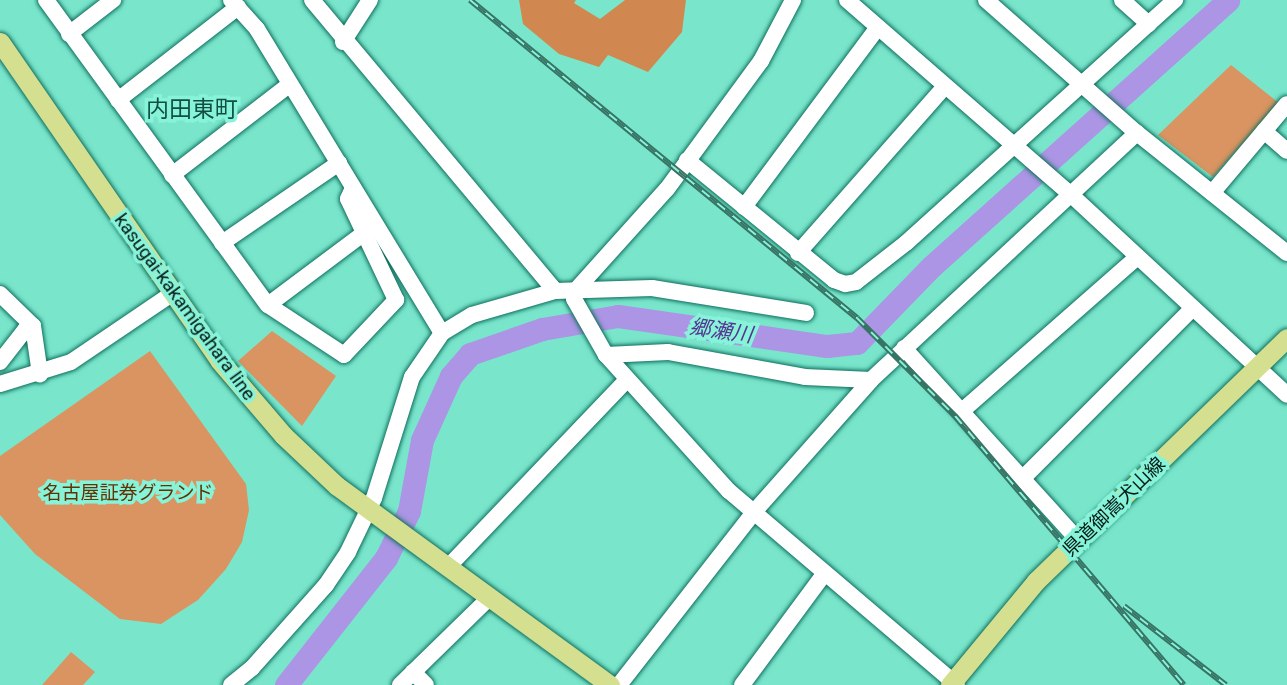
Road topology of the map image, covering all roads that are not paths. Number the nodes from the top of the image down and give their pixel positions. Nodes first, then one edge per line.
1 (46, 0) edge
2 (113, 0) edge
3 (312, 0) edge
4 (370, 0) edge
5 (793, 0) edge
6 (847, 0) edge
7 (985, 0) edge
8 (1122, 0) edge
9 (1175, 0) edge
10 (234, 4) edge
11 (1149, 24) junction
12 (878, 27) junction
13 (69, 34) junction
14 (0, 42) edge
15 (343, 42) junction
16 (290, 84) junction
17 (945, 86) junction
18 (1081, 86) junction
19 (118, 100) junction
20 (1287, 104) edge
21 (1264, 131) junction
22 (1137, 133) junction
23 (1017, 148) junction
24 (1287, 151) edge
25 (687, 160) junction
26 (339, 163) junction
27 (172, 175) junction
28 (353, 188) junction
29 (1069, 193) junction
30 (1212, 193) junction
31 (744, 207) junction
32 (363, 234) junction
33 (222, 243) junction
34 (799, 253) junction
35 (1287, 254) edge
36 (1137, 257) junction
37 (555, 291) junction
38 (173, 293) junction
39 (0, 294) edge
40 (576, 298) junction
41 (268, 305) junction
42 (1192, 309) junction
43 (806, 313) dead end
44 (33, 326) junction
45 (442, 332) junction
46 (1287, 338) edge
47 (904, 348) junction
48 (606, 355) junction
49 (0, 362) edge
50 (1256, 369) junction
51 (40, 374) junction
52 (627, 380) junction
53 (871, 380) junction
54 (0, 384) edge
55 (1287, 395) edge
56 (962, 411) junction
57 (1024, 477) junction
58 (754, 512) junction
59 (377, 514) junction
60 (1079, 541) junction
61 (448, 567) junction
62 (825, 573) junction
63 (489, 597) junction
64 (413, 672) junction
65 (953, 684) edge
66 (231, 685) edge
67 (400, 685) edge
68 (426, 685) edge
69 (610, 685) edge
70 (619, 685) edge
71 (742, 685) edge

1 - 13 street
2 - 13 street
3 - 15 street
4 - 15 street
5 - 25 street
6 - 12 street
7 - 18 street
8 - 11 street
9 - 11 street
10 - 16 street
10 - 19 street
11 - 18 street
12 - 17 street
12 - 31 street
13 - 19 street
14 - 38 main road, kasugai-kakamigahara line
15 - 37 street
16 - 26 street
16 - 27 street
17 - 23 street
17 - 34 street
18 - 22 street
18 - 23 street
19 - 27 street
20 - 21 street
21 - 24 street
21 - 30 street
22 - 29 street
22 - 30 street
23 - 29 street
23 - 34 street
25 - 31 street
25 - 40 street
26 - 28 street
26 - 33 street
27 - 33 street
28 - 32 street
28 - 45 street
29 - 36 street
29 - 47 street
30 - 35 street
31 - 34 street
32 - 41 street
32 - 41 street
33 - 41 street
36 - 42 street
36 - 56 street
37 - 40 street
37 - 45 street
38 - 51 street
38 - 59 main road, kasugai-kakamigahara line
39 - 44 street
40 - 43 street
40 - 48 street
42 - 50 street
42 - 57 street
44 - 49 street
44 - 51 street
45 - 59 street
46 - 50 main road, 県道御嵩犬山線
47 - 53 street
47 - 56 street
48 - 52 street
48 - 53 street
50 - 55 street
50 - 60 main road, 県道御嵩犬山線
51 - 54 street
52 - 58 street
52 - 61 street
53 - 58 street
56 - 57 street
57 - 60 street
58 - 62 street
58 - 70 street
59 - 61 main road, kasugai-kakamigahara line
59 - 66 street
60 - 65 main road, 県道御嵩犬山線
61 - 63 main road, kasugai-kakamigahara line
62 - 65 street
62 - 71 street
63 - 64 street
63 - 69 main road, kasugai-kakamigahara line
64 - 67 street
64 - 68 street

